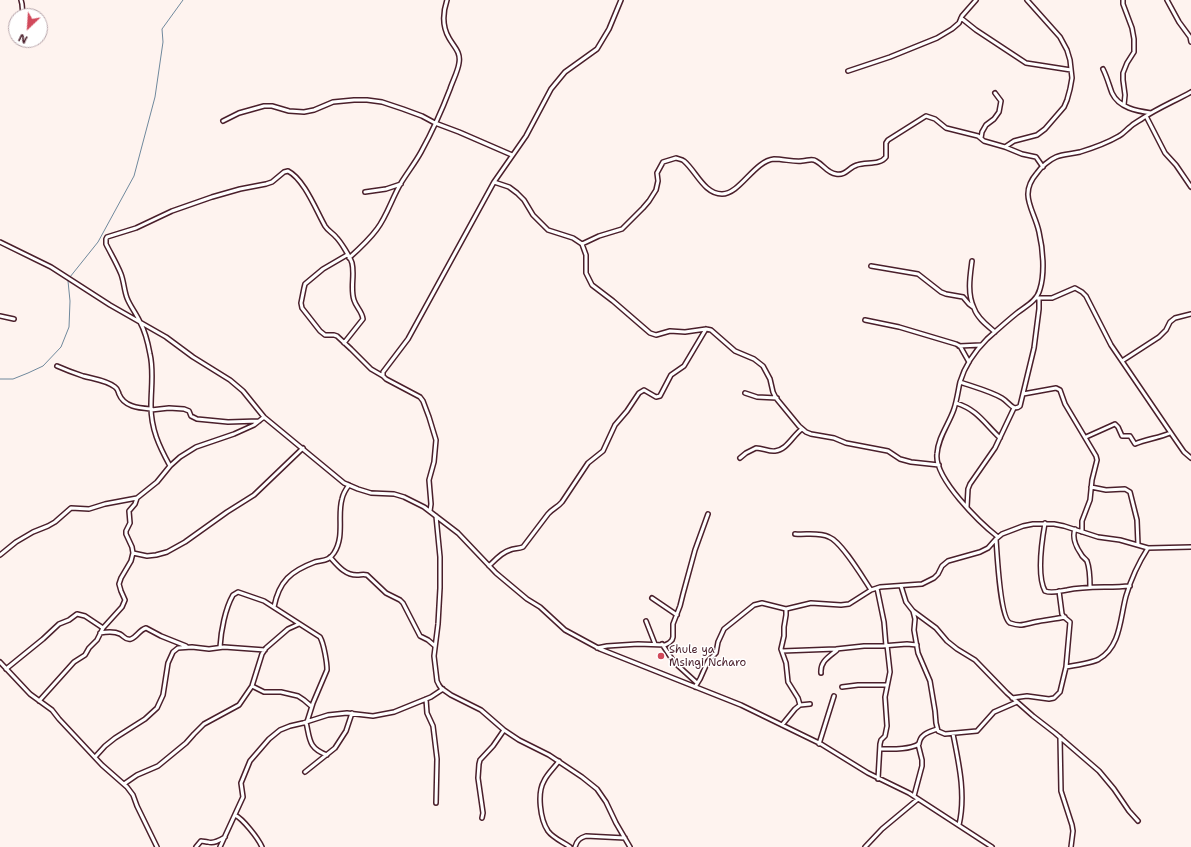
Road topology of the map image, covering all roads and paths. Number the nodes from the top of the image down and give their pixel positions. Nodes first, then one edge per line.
1 (447, 0) edge
2 (621, 0) edge
3 (976, 0) edge
4 (1028, 0) edge
5 (1123, 0) edge
6 (1168, 0) edge
7 (961, 18) junction
8 (1191, 42) edge
9 (1103, 69) dead end
10 (1071, 70) junction
11 (848, 71) dead end
12 (1191, 92) edge
13 (995, 93) dead end
14 (1124, 105) junction
15 (1151, 113) junction
16 (1146, 116) junction
17 (223, 121) dead end
18 (435, 123) junction
19 (981, 138) junction
20 (1005, 147) junction
21 (512, 154) junction
22 (1043, 167) junction
23 (494, 182) junction
24 (401, 184) junction
25 (1191, 187) edge
26 (365, 192) dead end
27 (0, 242) edge
28 (582, 244) junction
29 (348, 256) junction
30 (972, 261) dead end
31 (871, 266) dead end
32 (1037, 298) junction
33 (973, 306) junction
34 (1191, 314) edge
35 (0, 316) edge
36 (14, 319) dead end
37 (865, 320) dead end
38 (140, 322) junction
39 (706, 329) junction
40 (995, 332) junction
41 (344, 343) junction
42 (981, 345) junction
43 (959, 346) junction
44 (1122, 361) junction
45 (969, 362) junction
46 (57, 366) dead end
47 (383, 376) junction
48 (960, 382) junction
49 (744, 393) dead end
50 (1023, 394) junction
51 (777, 398) junction
52 (956, 403) junction
53 (1014, 408) junction
54 (151, 410) junction
55 (264, 417) junction
56 (259, 422) junction
57 (802, 428) junction
58 (1170, 433) junction
59 (1000, 438) junction
60 (1086, 438) junction
61 (303, 448) junction
62 (740, 458) dead end
63 (1191, 458) edge
64 (939, 465) junction
65 (170, 466) junction
66 (349, 485) junction
67 (1091, 487) junction
68 (137, 498) junction
69 (967, 507) junction
70 (430, 511) junction
71 (708, 514) dead end
72 (436, 516) junction
73 (1045, 523) junction
74 (1075, 529) junction
75 (1082, 532) junction
76 (796, 534) dead end
77 (997, 538) junction
78 (1138, 545) junction
79 (1191, 547) edge
80 (1148, 548) junction
81 (133, 553) junction
82 (0, 555) edge
83 (330, 557) junction
84 (489, 566) junction
85 (901, 586) junction
86 (1130, 586) junction
87 (1090, 587) junction
88 (877, 588) junction
89 (871, 590) junction
90 (1059, 591) junction
91 (652, 598) dead end
92 (274, 607) junction
93 (786, 609) junction
94 (913, 611) junction
95 (677, 615) junction
96 (1065, 618) junction
97 (646, 621) dead end
98 (299, 624) junction
99 (103, 628) junction
100 (100, 633) junction
101 (655, 644) junction
102 (662, 644) junction
103 (917, 645) junction
104 (435, 646) junction
105 (887, 646) junction
106 (188, 647) junction
107 (220, 647) junction
108 (597, 648) junction
109 (837, 649) junction
110 (265, 650) junction
111 (782, 651) junction
112 (0, 662) edge
113 (1066, 667) junction
114 (6, 669) junction
115 (821, 673) dead end
116 (698, 683) junction
117 (887, 685) junction
118 (252, 686) junction
119 (695, 687) junction
120 (842, 687) dead end
121 (443, 689) junction
122 (834, 696) dead end
123 (1012, 698) junction
124 (426, 699) junction
125 (39, 701) junction
126 (1017, 702) junction
127 (810, 704) dead end
128 (800, 705) junction
129 (311, 706) junction
130 (352, 713) junction
131 (307, 722) junction
132 (782, 725) junction
133 (937, 729) junction
134 (504, 730) junction
135 (953, 734) junction
136 (1060, 737) junction
137 (819, 744) junction
138 (918, 744) junction
139 (880, 749) junction
140 (327, 755) junction
141 (95, 757) junction
142 (559, 762) junction
143 (304, 772) dead end
144 (878, 779) junction
145 (124, 784) junction
146 (916, 797) junction
147 (436, 803) dead end
148 (235, 815) junction
149 (482, 818) dead end
150 (1138, 821) dead end
151 (959, 825) junction
152 (225, 836) junction
153 (625, 838) junction
154 (208, 842) junction
155 (157, 847) edge
156 (196, 847) edge
157 (209, 847) edge
158 (220, 847) edge
159 (262, 847) edge
160 (570, 847) edge
161 (575, 847) edge
162 (630, 847) edge
163 (865, 847) edge
164 (992, 847) edge
165 (1071, 847) edge

1 - 18 street
2 - 21 street
3 - 7 street
4 - 10 street
5 - 14 street
6 - 8 street
7 - 10 street
7 - 11 street
9 - 14 street
10 - 20 street
12 - 15 street
13 - 19 street
14 - 15 street
15 - 16 street
16 - 22 street
16 - 25 street
17 - 18 street
18 - 21 street
18 - 24 street
19 - 20 street
19 - 28 street
20 - 22 street
21 - 23 street
22 - 32 street
23 - 28 street
23 - 47 street
24 - 26 street
24 - 29 street
27 - 38 street
28 - 39 street
29 - 38 street
29 - 41 street
29 - 41 street
30 - 33 street
31 - 33 street
32 - 40 street
32 - 44 street
32 - 50 street
33 - 40 street
34 - 44 street
35 - 36 street
37 - 43 street
38 - 54 street
38 - 55 street
39 - 51 street
39 - 84 street
40 - 42 street
41 - 47 street
42 - 43 street
42 - 45 street
43 - 45 street
44 - 58 street
45 - 48 street
46 - 54 street
47 - 70 street
48 - 52 street
48 - 53 street
49 - 51 street
50 - 53 street
50 - 60 street
51 - 57 street
52 - 59 street
52 - 64 street
53 - 59 street
54 - 56 street
54 - 65 street
55 - 56 street
55 - 61 street
56 - 65 street
57 - 62 street
57 - 64 street
58 - 60 street
58 - 63 street
59 - 69 street
60 - 67 street
61 - 66 street
61 - 81 street
64 - 69 street
65 - 68 street
66 - 70 street
66 - 83 street
67 - 75 street
67 - 78 street
68 - 81 street
68 - 82 street
69 - 77 street
70 - 72 street
71 - 95 street
72 - 84 street
72 - 104 street
73 - 74 street
73 - 77 street
73 - 90 street
74 - 75 street
74 - 87 street
75 - 78 street
76 - 89 street
77 - 85 street
77 - 96 street
78 - 80 street
79 - 80 street
80 - 86 street
81 - 99 street
83 - 92 street
83 - 104 street
84 - 108 street
85 - 88 street
85 - 94 street
86 - 87 street
86 - 113 street
87 - 90 street
88 - 89 street
88 - 105 street
89 - 93 street
90 - 96 street
91 - 95 street
92 - 98 street
92 - 107 street
93 - 111 street
93 - 116 street
94 - 103 street
94 - 123 street
95 - 102 street
96 - 113 street
97 - 101 street
98 - 110 street
98 - 129 street
99 - 100 street
99 - 114 street
100 - 106 street
100 - 125 street
101 - 102 street
101 - 108 street
102 - 116 street
103 - 105 street
103 - 133 street
104 - 121 street
105 - 109 street
105 - 117 street
106 - 107 street
106 - 141 street
107 - 110 street
108 - 119 street
109 - 111 street
109 - 115 street
110 - 118 street
111 - 128 street
112 - 114 street
113 - 123 street
114 - 125 street
116 - 119 street
117 - 120 street
117 - 139 street
118 - 129 street
118 - 145 street
119 - 132 street
121 - 124 street
121 - 134 street
122 - 137 street
123 - 126 street
124 - 130 street
124 - 147 street
125 - 141 street
126 - 135 street
126 - 136 street
127 - 128 street
128 - 132 street
129 - 131 street
130 - 131 street
130 - 140 street
131 - 140 street
131 - 148 street
132 - 137 street
133 - 135 street
133 - 138 street
134 - 142 street
134 - 149 street
135 - 151 street
136 - 150 street
136 - 165 street
137 - 144 street
138 - 139 street
138 - 146 street
139 - 144 street
140 - 143 street
141 - 145 street
142 - 153 street
142 - 160 street
144 - 146 street
145 - 155 street
146 - 151 street
146 - 163 street
148 - 152 street
148 - 159 street
151 - 164 street
152 - 154 street
152 - 158 street
153 - 161 street
153 - 162 street
154 - 156 street
154 - 157 street

